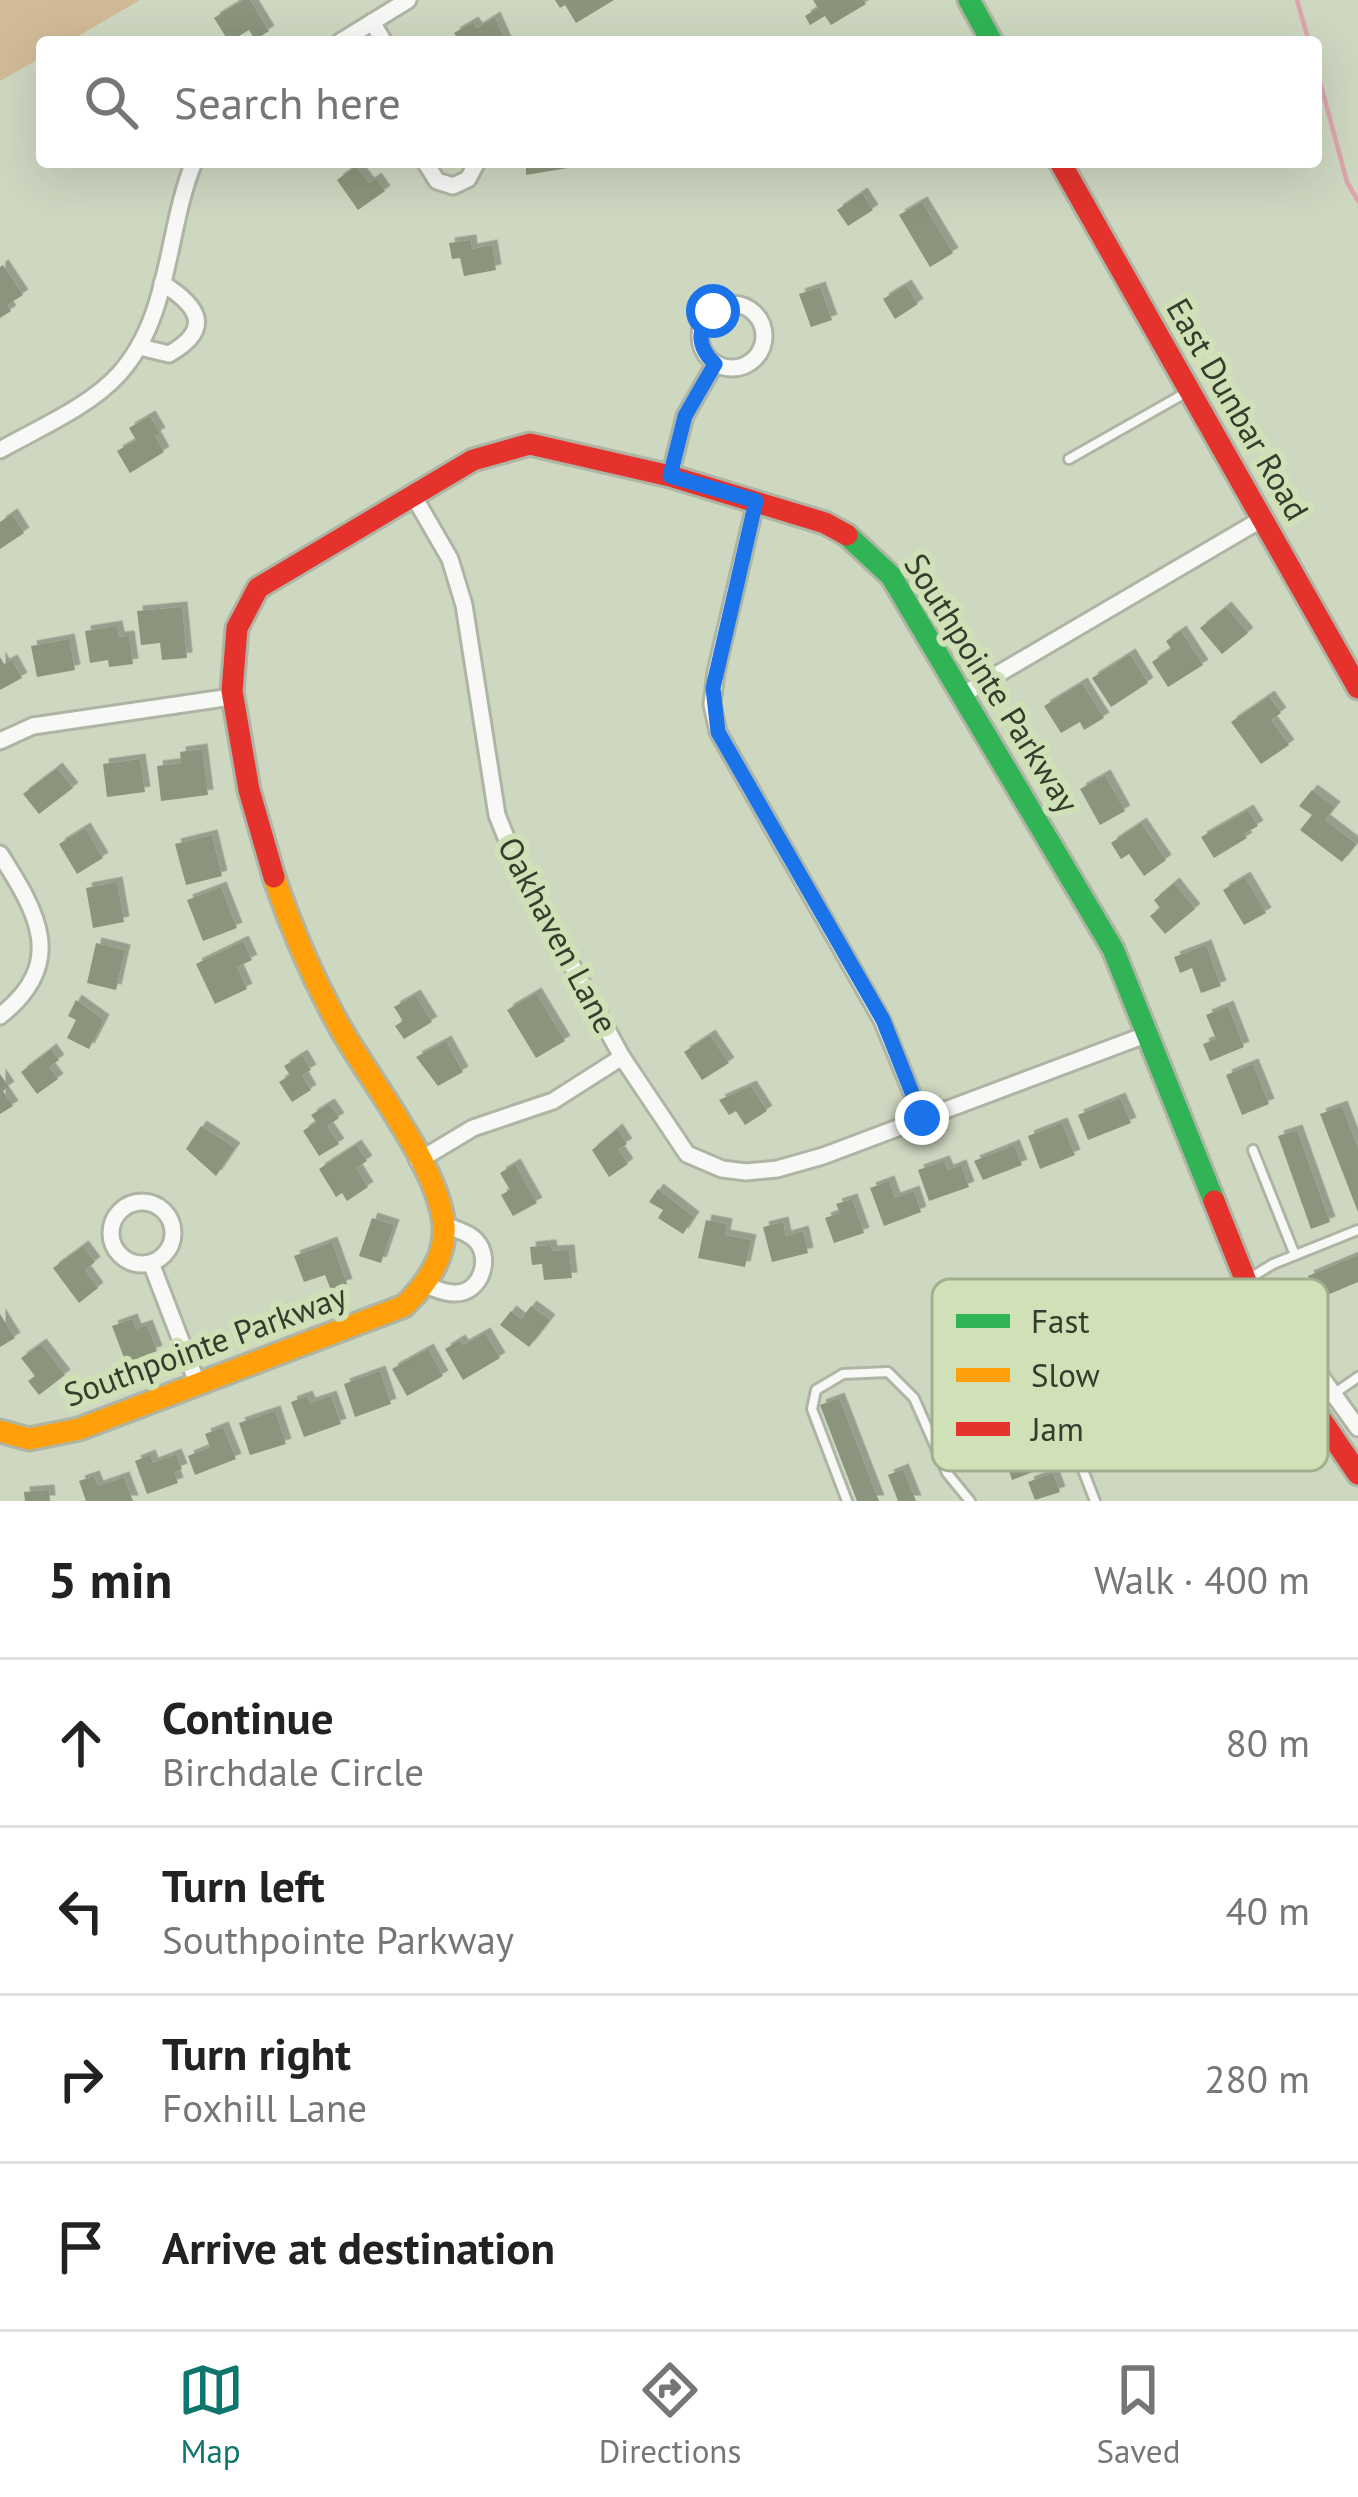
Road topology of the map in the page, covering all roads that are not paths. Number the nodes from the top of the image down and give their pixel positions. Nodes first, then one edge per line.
1 (408, 0) edge
2 (969, 0) edge
3 (372, 22) junction
4 (350, 36) edge
5 (380, 36) edge
6 (989, 36) edge
7 (192, 168) edge
8 (428, 168) edge
9 (474, 168) edge
10 (1063, 168) edge
11 (162, 283) junction
12 (140, 347) junction
13 (715, 364) junction
14 (1190, 391) junction
15 (0, 450) edge
16 (1069, 459) dead end
17 (670, 476) junction
18 (413, 495) junction
19 (756, 501) junction
20 (1262, 518) junction
21 (1358, 688) edge
22 (964, 694) junction
23 (231, 697) junction
24 (0, 741) edge
25 (0, 854) edge
26 (0, 1016) edge
27 (1148, 1034) junction
28 (622, 1057) junction
29 (922, 1118) junction
30 (1253, 1150) dead end
31 (418, 1162) junction
32 (444, 1225) junction
33 (1358, 1231) edge
34 (1295, 1255) junction
35 (152, 1263) junction
36 (1246, 1279) edge
37 (1266, 1279) edge
38 (425, 1285) junction
39 (1358, 1377) edge
40 (198, 1384) junction
41 (1328, 1386) edge
42 (1334, 1394) junction
43 (1328, 1398) edge
44 (1358, 1428) edge
45 (0, 1431) edge
46 (1328, 1432) edge
47 (932, 1438) edge
48 (947, 1471) edge
49 (1083, 1471) edge
50 (1358, 1474) edge
51 (847, 1501) edge
52 (970, 1501) edge
53 (1095, 1501) edge

1 - 3 street
2 - 6 street
3 - 4 street
3 - 5 street
7 - 11 street
8 - 9 street
10 - 14 street, East Dunbar Road
11 - 12 street
11 - 12 street
12 - 15 street
13 - 13 street
13 - 17 street
14 - 16 lane
14 - 20 street, East Dunbar Road
17 - 18 street, Southpointe Parkway
17 - 19 street, Southpointe Parkway
18 - 23 street, Southpointe Parkway
18 - 28 street, Oakhaven Lane
19 - 22 street, Southpointe Parkway
19 - 29 street
20 - 21 street, East Dunbar Road
20 - 22 street
22 - 27 street, Southpointe Parkway
23 - 24 street
23 - 31 street, Southpointe Parkway
25 - 26 street
27 - 29 street
27 - 36 street, Southpointe Parkway
28 - 29 street, Oakhaven Lane
28 - 31 street
30 - 34 lane
31 - 32 street, Southpointe Parkway
32 - 38 street
32 - 38 street, Southpointe Parkway
33 - 34 lane
34 - 37 lane
35 - 35 street
35 - 40 street
38 - 40 street, Southpointe Parkway
39 - 42 lane
40 - 45 street, Southpointe Parkway
41 - 42 street, Southpointe Parkway
42 - 43 lane
42 - 44 street, Southpointe Parkway
46 - 50 street, Southpointe Parkway
47 - 51 lane
48 - 52 lane
49 - 53 lane

